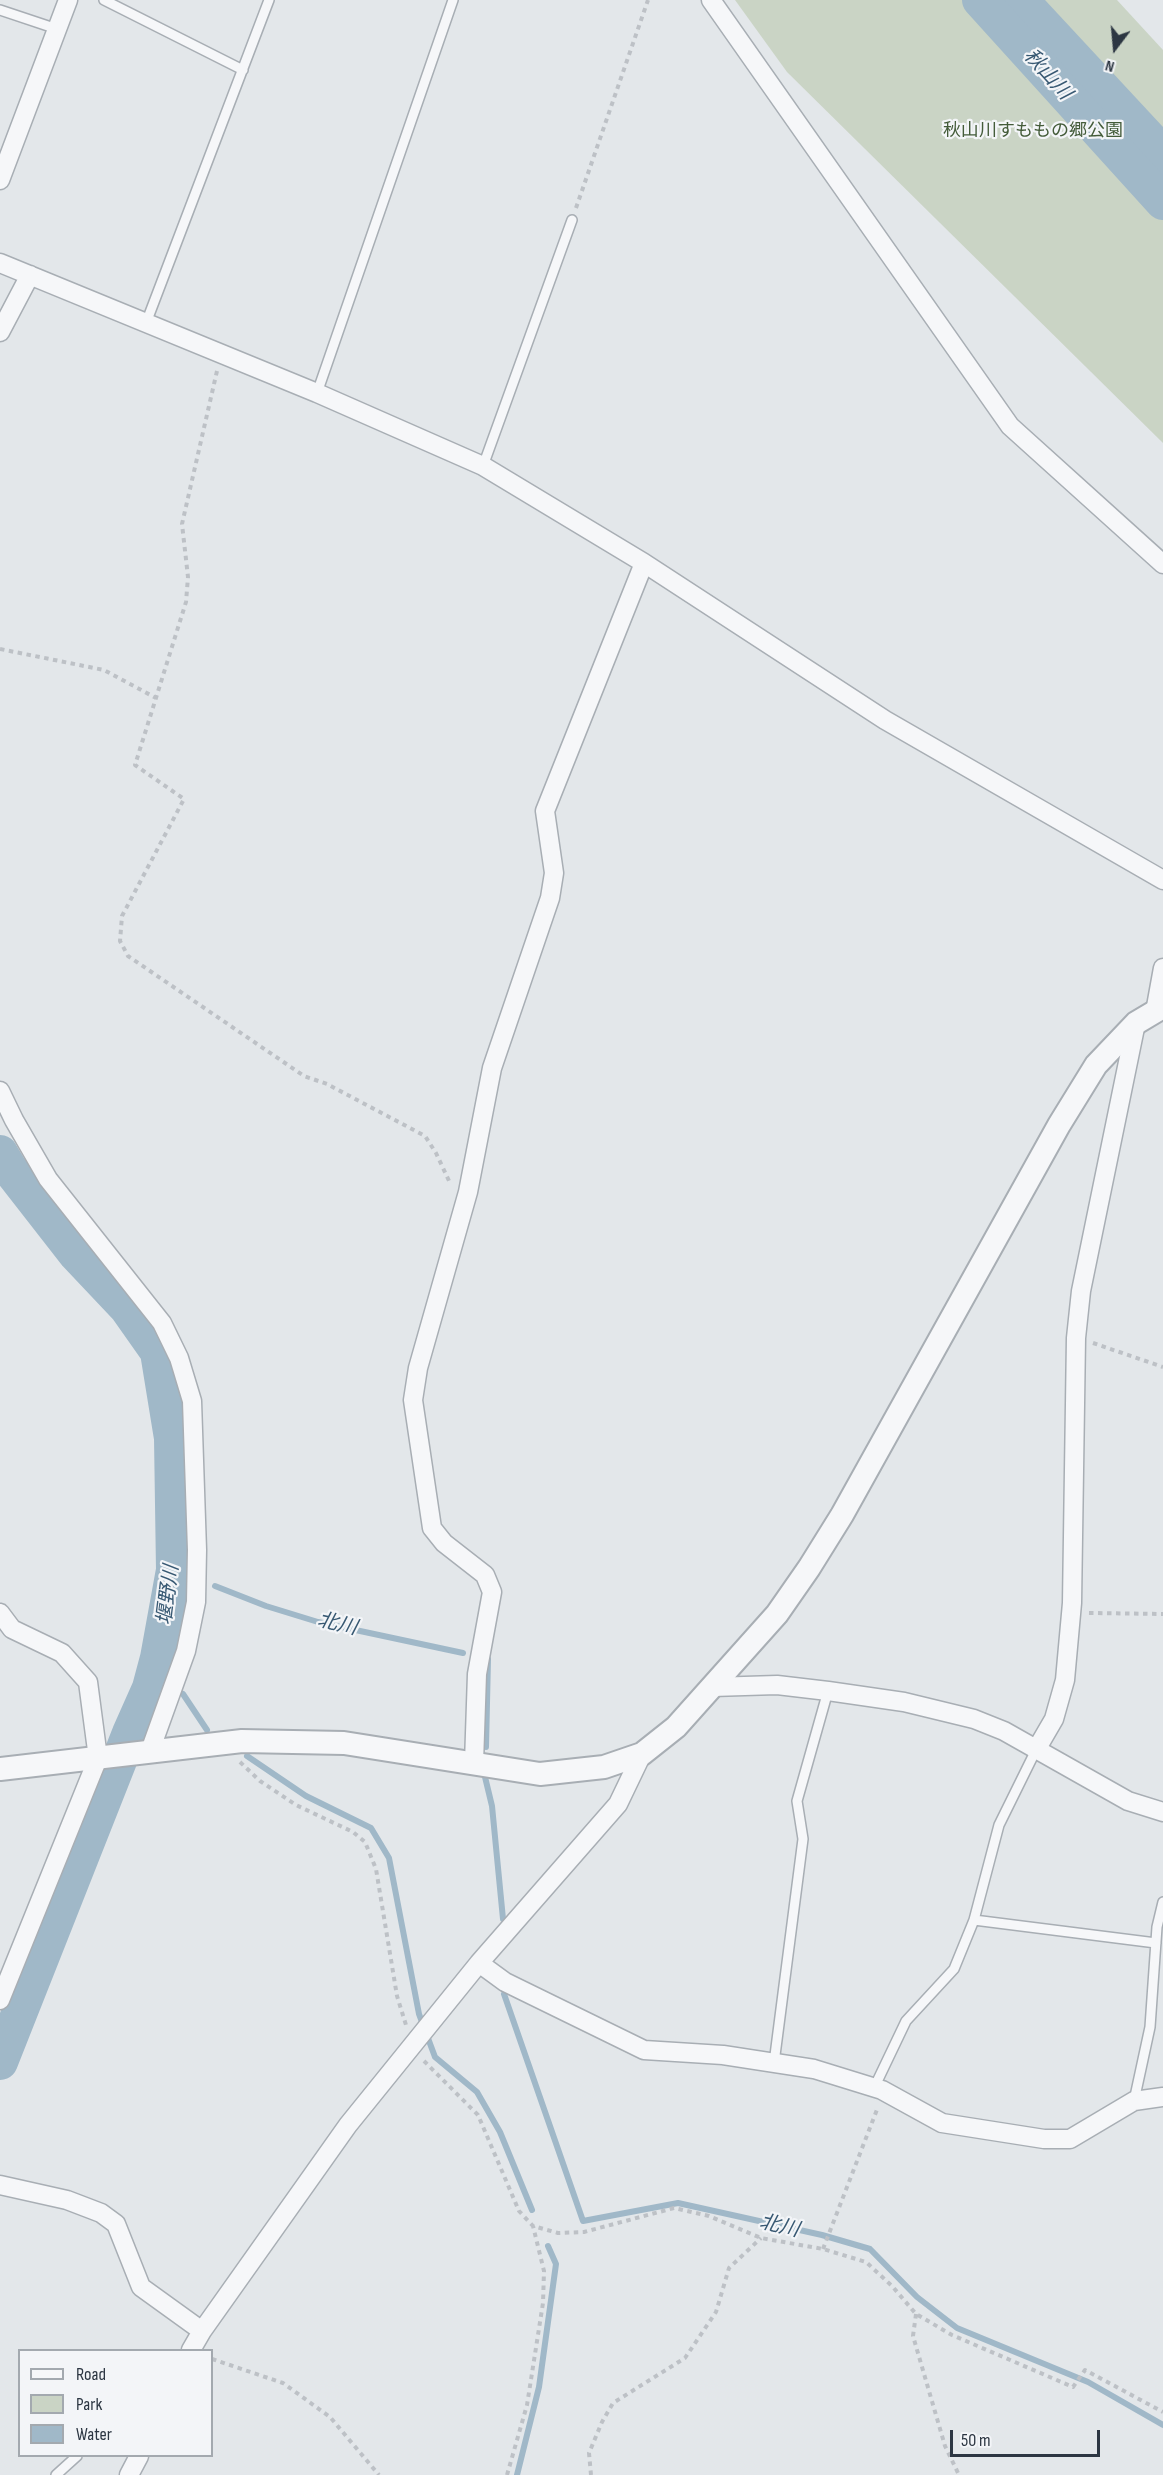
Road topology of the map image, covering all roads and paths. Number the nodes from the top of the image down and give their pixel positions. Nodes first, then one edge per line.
1 (68, 0) edge
2 (104, 0) edge
3 (269, 0) edge
4 (453, 0) edge
5 (648, 0) edge
6 (711, 0) edge
7 (0, 10) edge
8 (57, 29) junction
9 (243, 70) junction
10 (0, 180) edge
11 (572, 220) joint
12 (0, 263) edge
13 (30, 275) junction
14 (147, 323) junction
15 (0, 332) edge
16 (221, 353) junction
17 (317, 393) junction
18 (483, 466) junction
19 (644, 563) junction
20 (1163, 564) edge
21 (0, 649) edge
22 (156, 698) junction
23 (1163, 880) edge
24 (1163, 968) edge
25 (1151, 1014) edge
26 (0, 1090) edge
27 (466, 1198) junction
28 (1076, 1338) junction
29 (1163, 1367) edge
30 (0, 1613) edge
31 (1071, 1614) junction
32 (1163, 1614) edge
33 (712, 1687) junction
34 (828, 1691) junction
35 (220, 1743) junction
36 (1036, 1750) junction
37 (146, 1752) junction
38 (642, 1754) junction
39 (102, 1757) junction
40 (474, 1763) junction
41 (0, 1769) edge
42 (1163, 1812) edge
43 (1163, 1902) edge
44 (975, 1920) junction
45 (1156, 1943) junction
46 (479, 1963) junction
47 (0, 2000) edge
48 (414, 2043) junction
49 (774, 2063) junction
50 (878, 2089) junction
51 (1163, 2097) edge
52 (1134, 2102) junction
53 (0, 2185) edge
54 (533, 2226) junction
55 (760, 2238) junction
56 (823, 2249) junction
57 (916, 2314) junction
58 (202, 2331) junction
59 (192, 2349) edge
60 (213, 2359) edge
61 (1163, 2412) edge
62 (75, 2457) edge
63 (138, 2457) edge
64 (56, 2475) edge
65 (129, 2475) edge
66 (378, 2475) edge
67 (507, 2475) edge
68 (591, 2475) edge
69 (959, 2475) edge

1 - 8 street
2 - 9 lane
3 - 9 lane
4 - 17 lane
5 - 11 path
6 - 20 street
7 - 8 lane
8 - 10 street
9 - 14 lane
11 - 18 lane
12 - 13 street
13 - 14 street
13 - 15 street
14 - 16 street
16 - 17 street
16 - 22 path
17 - 18 street
18 - 19 street
19 - 23 street
19 - 27 street
21 - 22 path
22 - 27 path
24 - 25 street
25 - 28 street
25 - 33 street
26 - 37 street
27 - 40 street
28 - 29 path
28 - 31 street
30 - 39 street
31 - 32 path
31 - 36 street
33 - 34 street
33 - 38 street
34 - 36 street
34 - 49 lane
35 - 37 street
35 - 40 street
35 - 48 path
36 - 42 street
36 - 44 lane
37 - 39 street
38 - 40 street
38 - 46 street
39 - 41 street
39 - 47 street
43 - 45 lane
44 - 45 lane
44 - 50 lane
45 - 52 lane
46 - 48 street
46 - 49 street
48 - 54 path
48 - 58 street
49 - 50 street
50 - 52 street
50 - 56 path
51 - 52 street
53 - 58 street
54 - 55 path
54 - 67 path
55 - 56 path
55 - 68 path
56 - 57 path
57 - 61 path
57 - 69 path
58 - 59 street
60 - 66 path
62 - 64 lane
63 - 65 street

